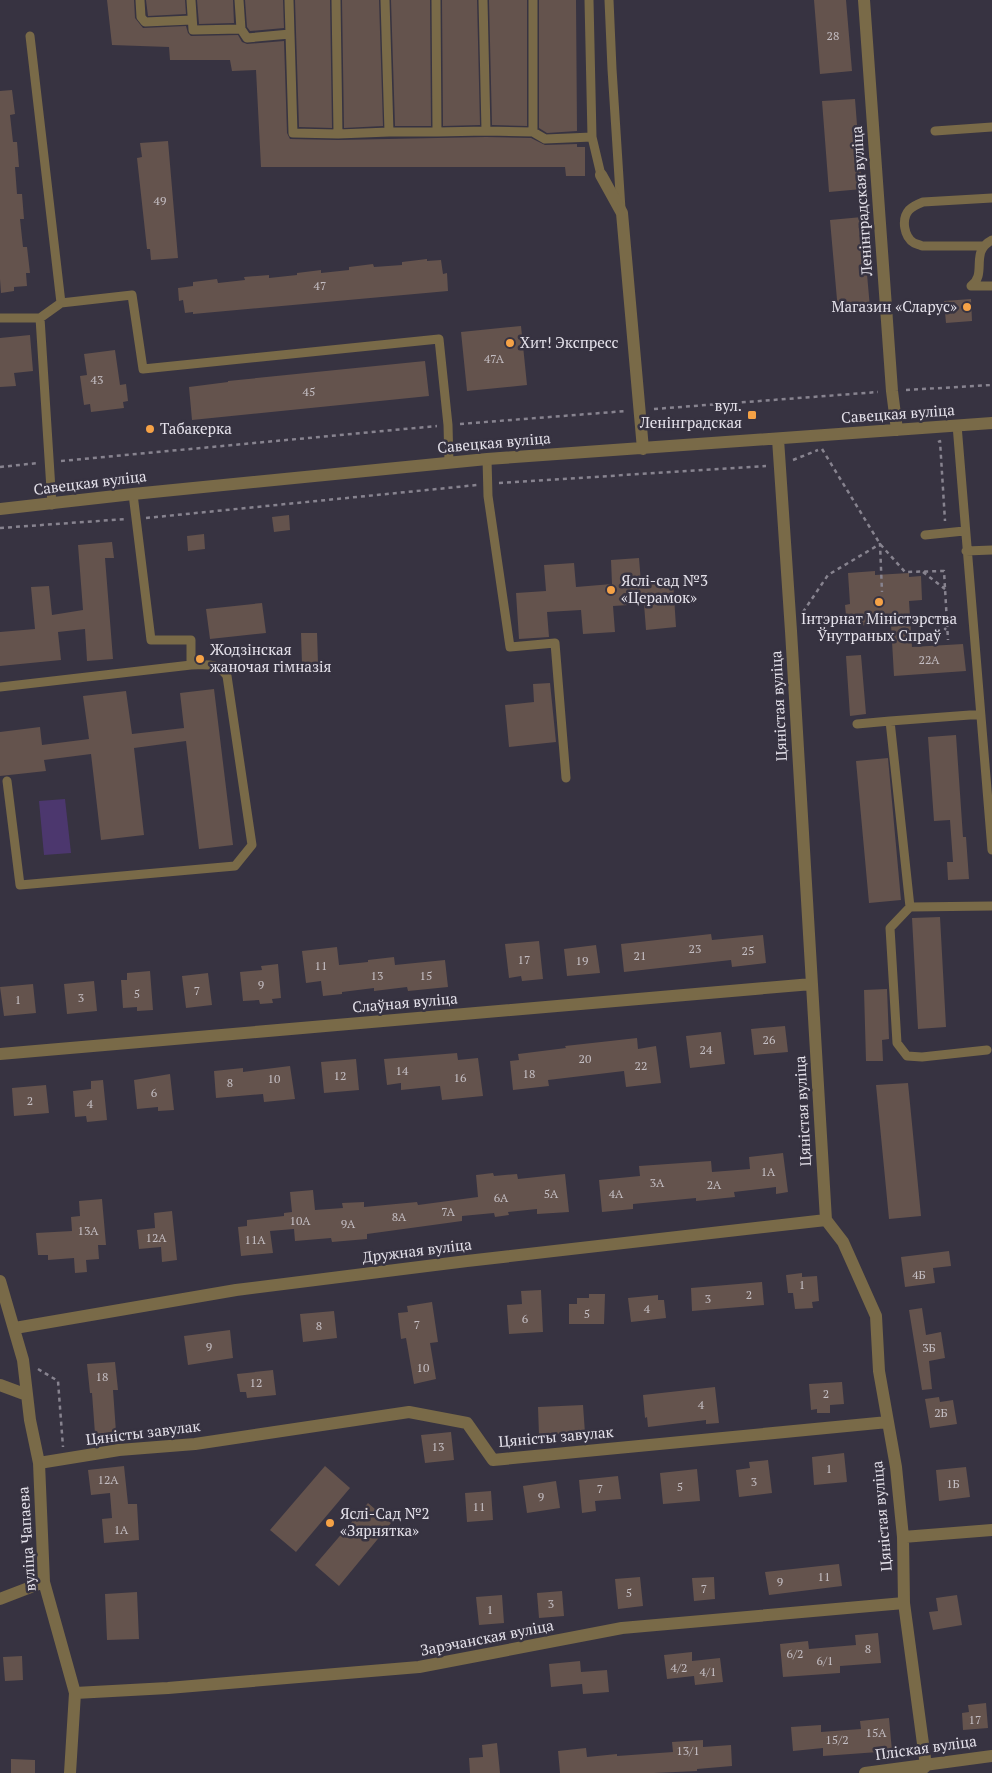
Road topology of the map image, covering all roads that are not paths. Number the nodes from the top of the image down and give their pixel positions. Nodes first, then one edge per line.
1 (140, 0) edge
2 (191, 0) edge
3 (239, 0) edge
4 (289, 0) edge
5 (336, 0) edge
6 (384, 0) edge
7 (436, 0) edge
8 (482, 0) edge
9 (533, 0) edge
10 (589, 0) edge
11 (609, 0) edge
12 (864, 0) edge
13 (192, 20) junction
14 (241, 29) junction
15 (290, 34) junction
16 (30, 36) dead end
17 (992, 126) edge
18 (486, 131) junction
19 (935, 131) dead end
20 (388, 132) junction
21 (437, 132) junction
22 (533, 132) junction
23 (338, 134) junction
24 (592, 137) junction
25 (601, 175) joint
26 (992, 198) edge
27 (622, 213) junction
28 (992, 240) edge
29 (983, 246) junction
30 (992, 286) edge
31 (61, 302) junction
32 (0, 318) edge
33 (40, 318) junction
34 (992, 423) edge
35 (957, 425) junction
36 (896, 430) junction
37 (778, 439) junction
38 (643, 449) junction
39 (487, 459) junction
40 (449, 463) junction
41 (133, 494) junction
42 (52, 505) junction
43 (0, 510) edge
44 (964, 531) junction
45 (925, 534) dead end
46 (992, 550) edge
47 (966, 551) junction
48 (191, 665) junction
49 (0, 687) edge
50 (981, 715) junction
51 (890, 721) junction
52 (858, 724) dead end
53 (566, 778) dead end
54 (7, 781) dead end
55 (992, 850) edge
56 (992, 906) edge
57 (910, 907) junction
58 (812, 984) junction
59 (987, 1050) dead end
60 (0, 1054) edge
61 (826, 1220) junction
62 (0, 1280) edge
63 (15, 1328) junction
64 (0, 1385) edge
65 (27, 1395) junction
66 (888, 1422) junction
67 (38, 1463) junction
68 (992, 1530) edge
69 (903, 1537) junction
70 (44, 1582) junction
71 (0, 1599) edge
72 (904, 1603) junction
73 (76, 1693) junction
74 (992, 1756) edge
75 (922, 1769) edge
76 (70, 1773) edge
77 (865, 1773) edge

1 - 13 lane
2 - 13 lane
3 - 14 lane
4 - 15 lane
5 - 23 lane
6 - 20 lane
7 - 21 lane
8 - 18 lane
9 - 22 lane
10 - 24 lane
11 - 27 lane
12 - 36 street, Ленінградская вуліца
13 - 14 lane
14 - 15 lane
15 - 23 lane
16 - 31 lane
17 - 19 lane
18 - 21 lane
18 - 22 lane
20 - 21 lane
20 - 23 lane
22 - 24 lane
24 - 25 lane
25 - 27 street
26 - 29 lane
27 - 38 street
28 - 29 lane
29 - 30 lane
31 - 33 lane
31 - 40 lane
32 - 33 lane
33 - 42 lane
34 - 35 street, Савецкая вуліца
35 - 36 street, Савецкая вуліца
35 - 44 lane
36 - 37 street, Савецкая вуліца
37 - 38 street, Савецкая вуліца
37 - 58 street, Цяністая вуліца
38 - 39 street, Савецкая вуліца
39 - 40 street, Савецкая вуліца
39 - 53 lane
40 - 41 street, Савецкая вуліца
41 - 42 street, Савецкая вуліца
41 - 48 lane
42 - 43 street, Савецкая вуліца
44 - 45 lane
44 - 47 lane
46 - 47 lane
47 - 50 lane
48 - 49 lane
48 - 54 lane
50 - 51 lane
50 - 55 lane
51 - 52 lane
51 - 57 lane
56 - 57 lane
57 - 59 lane
58 - 60 street, Слаўная вуліца
58 - 61 street, Цяністая вуліца
61 - 63 street, Дружная вуліца
61 - 66 street, Цяністая вуліца
62 - 63 street, вуліца Чапаева
63 - 65 street, вуліца Чапаева
64 - 65 street
65 - 67 street, вуліца Чапаева
66 - 67 street, Цяністы завулак
66 - 69 street, Цяністая вуліца
67 - 70 street, вуліца Чапаева
68 - 69 street
69 - 72 street, Цяністая вуліца
70 - 71 street
70 - 73 street, вуліца Чапаева
72 - 73 street, Зарэчанская вуліца
72 - 75 street, Цяністая вуліца
73 - 76 street, вуліца Чапаева
74 - 75 street, Пліская вуліца
75 - 77 street, Пліская вуліца

